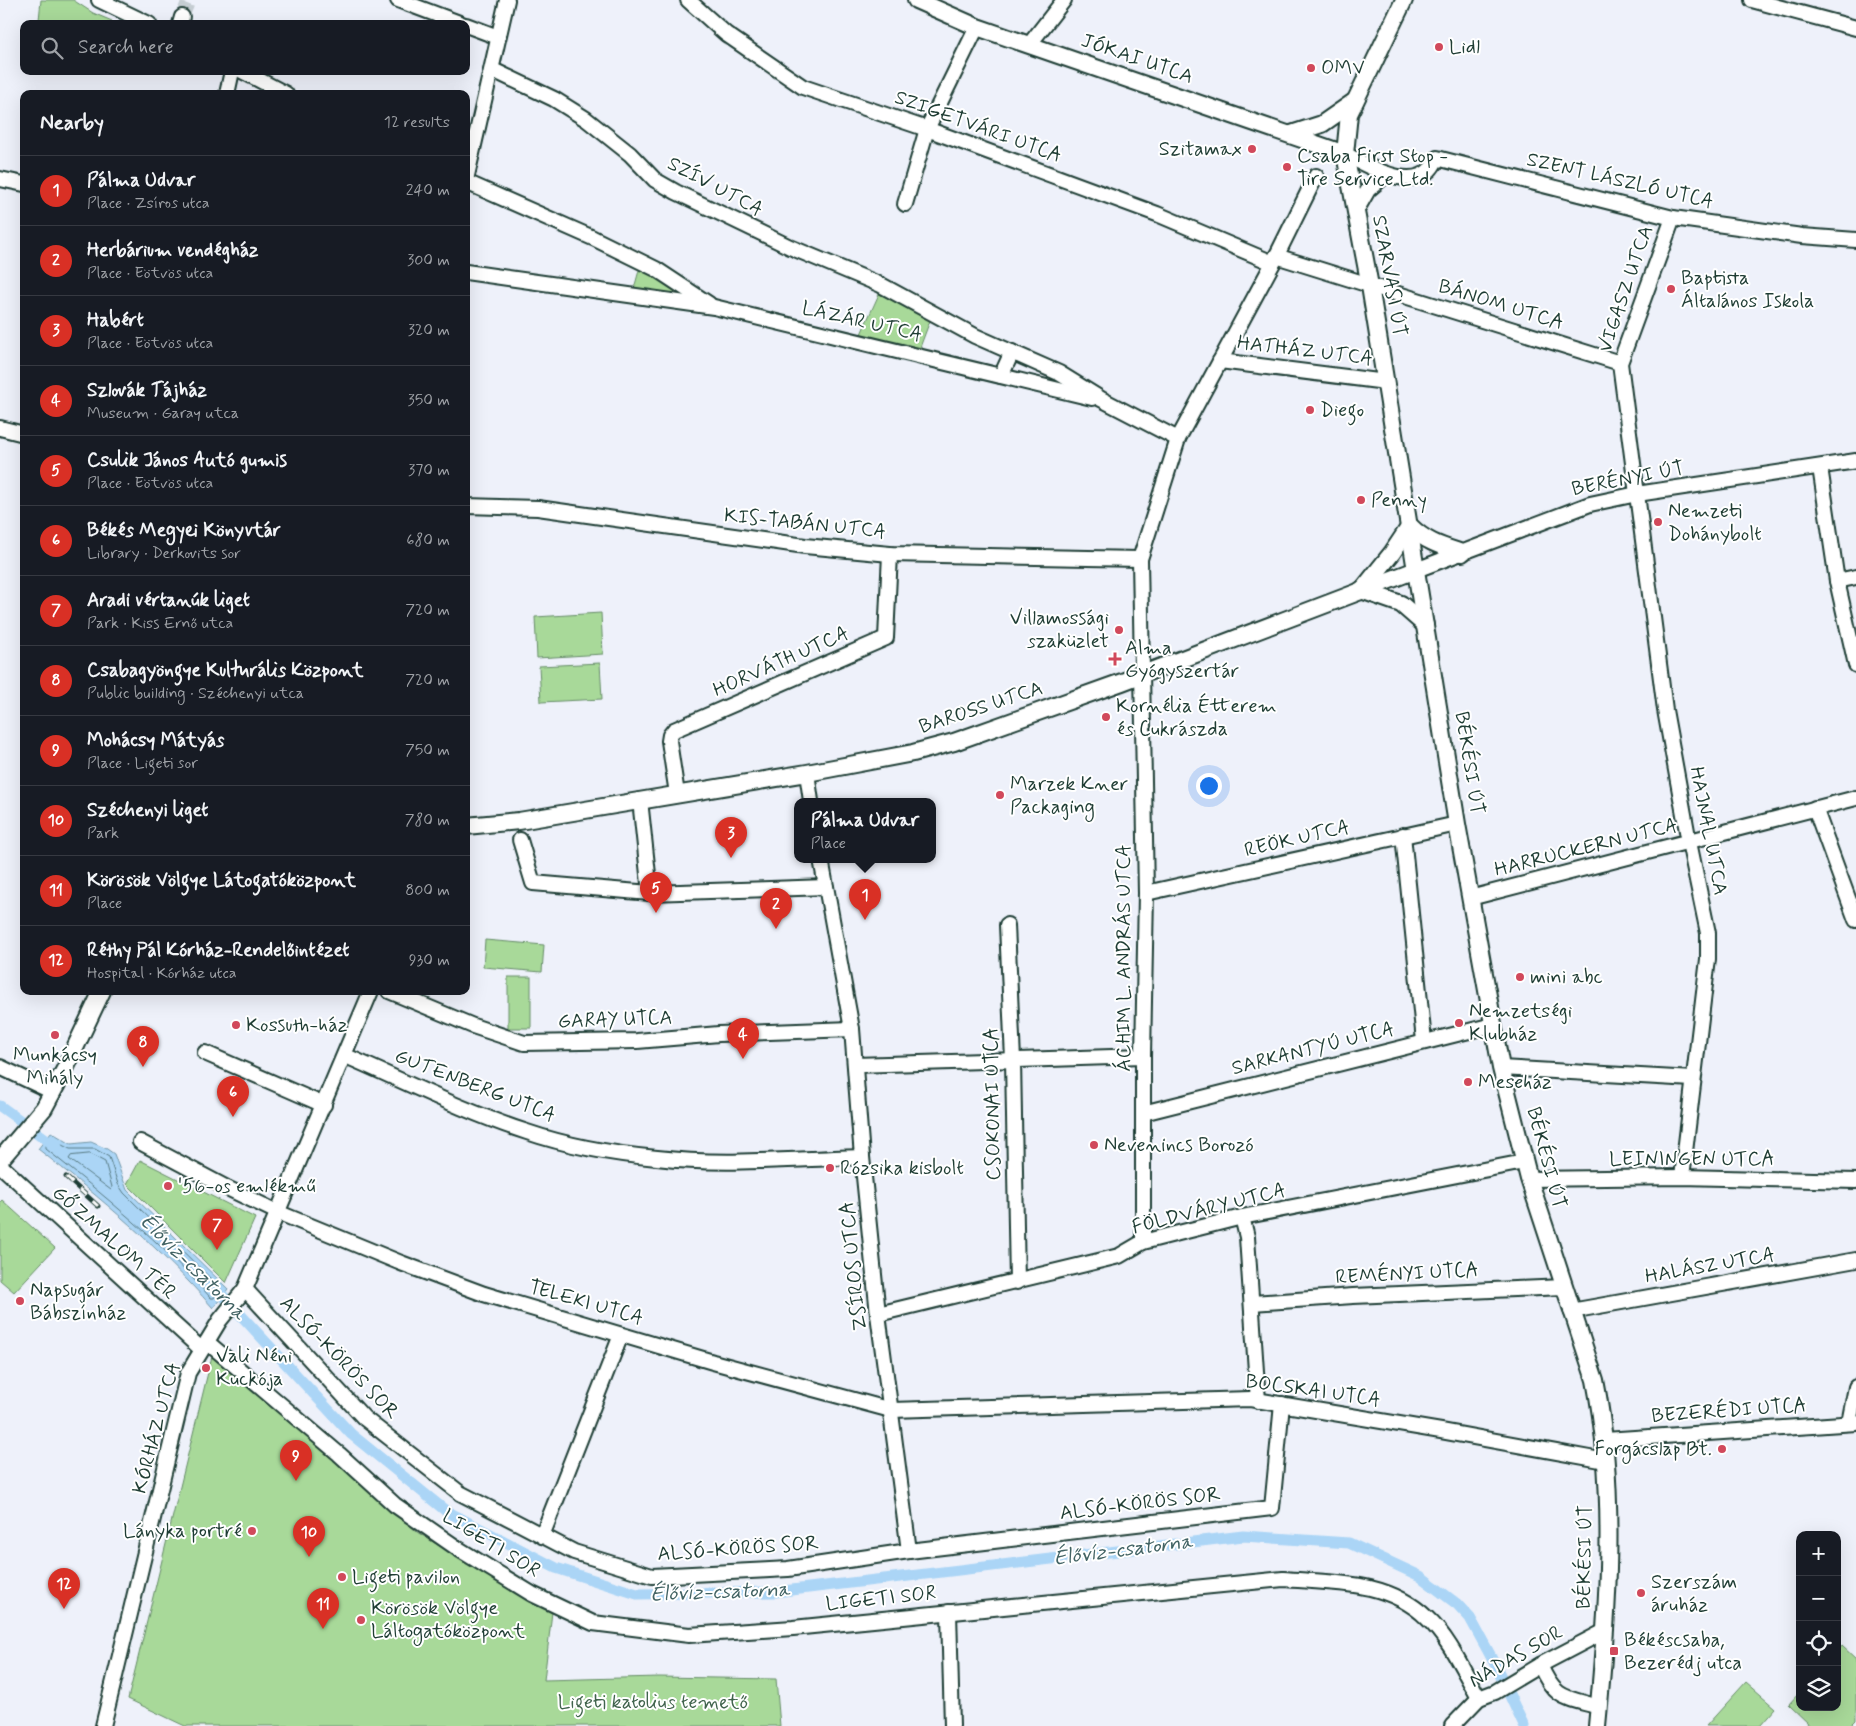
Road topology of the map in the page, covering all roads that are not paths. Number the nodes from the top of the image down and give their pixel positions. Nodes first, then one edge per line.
1 (99, 0) edge
2 (398, 0) edge
3 (507, 0) edge
4 (688, 0) edge
5 (916, 0) edge
6 (1064, 0) edge
7 (1404, 0) edge
8 (1752, 0) edge
9 (141, 20) edge
10 (451, 20) edge
11 (470, 26) edge
12 (977, 27) junction
13 (1856, 28) edge
14 (498, 37) junction
15 (1029, 44) junction
16 (493, 70) junction
17 (231, 75) edge
18 (250, 75) edge
19 (228, 90) edge
20 (278, 90) edge
21 (1355, 102) junction
22 (927, 129) junction
23 (1291, 134) junction
24 (1345, 154) junction
25 (470, 165) edge
26 (1387, 174) junction
27 (1316, 176) dead end
28 (0, 179) edge
29 (20, 183) edge
30 (470, 183) edge
31 (905, 204) dead end
32 (1356, 211) junction
33 (1673, 218) junction
34 (1856, 240) edge
35 (1275, 259) junction
36 (470, 273) edge
37 (881, 285) joint
38 (1370, 286) junction
39 (714, 307) junction
40 (1012, 352) junction
41 (1220, 361) junction
42 (1620, 362) junction
43 (1002, 376) junction
44 (1386, 382) junction
45 (1100, 399) junction
46 (0, 428) edge
47 (20, 433) edge
48 (1178, 439) junction
49 (1856, 461) edge
50 (1820, 467) junction
51 (1637, 494) junction
52 (470, 506) edge
53 (1410, 526) junction
54 (1462, 552) junction
55 (890, 554) junction
56 (1140, 559) junction
57 (1416, 570) junction
58 (1856, 577) edge
59 (1837, 581) junction
60 (1362, 590) junction
61 (1425, 625) junction
62 (1856, 665) edge
63 (1141, 674) junction
64 (807, 774) junction
65 (677, 794) junction
66 (811, 798) edge
67 (1856, 798) edge
68 (640, 800) junction
69 (1815, 808) junction
70 (1457, 824) junction
71 (470, 826) edge
72 (1403, 835) junction
73 (520, 840) dead end
74 (1689, 842) junction
75 (822, 863) edge
76 (826, 887) junction
77 (650, 893) junction
78 (1146, 893) junction
79 (1470, 898) junction
80 (1856, 920) edge
81 (1007, 925) dead end
82 (100, 995) edge
83 (369, 995) edge
84 (399, 995) edge
85 (1493, 1025) junction
86 (852, 1028) junction
87 (1424, 1041) junction
88 (205, 1053) dead end
89 (346, 1056) junction
90 (1142, 1056) junction
91 (1013, 1060) junction
92 (855, 1065) junction
93 (0, 1067) edge
94 (1501, 1068) junction
95 (1693, 1078) junction
96 (53, 1092) junction
97 (324, 1105) junction
98 (1143, 1113) junction
99 (140, 1142) dead end
100 (862, 1157) junction
101 (0, 1160) edge
102 (1524, 1162) junction
103 (0, 1165) edge
104 (1682, 1177) junction
105 (1529, 1179) junction
106 (1856, 1181) edge
107 (277, 1212) junction
108 (1242, 1217) junction
109 (1143, 1242) junction
110 (1856, 1260) edge
111 (1017, 1282) junction
112 (1564, 1287) junction
113 (241, 1293) junction
114 (1252, 1303) junction
115 (1571, 1311) junction
116 (878, 1314) junction
117 (621, 1335) junction
118 (204, 1345) junction
119 (1856, 1387) edge
120 (1258, 1401) junction
121 (1282, 1404) junction
122 (891, 1410) junction
123 (1853, 1423) edge
124 (1605, 1440) junction
125 (1606, 1461) junction
126 (542, 1536) junction
127 (909, 1551) junction
128 (949, 1612) junction
129 (1605, 1631) junction
130 (1540, 1665) junction
131 (1476, 1693) junction
132 (1599, 1707) junction
133 (103, 1726) edge
134 (952, 1726) edge
135 (1452, 1726) edge
136 (1597, 1726) edge

1 - 9 street
2 - 10 street
3 - 14 street
4 - 22 street, SZIGETVÁRI UTCA
5 - 12 main road, JÓKAI UTCA
6 - 15 street
7 - 21 main road, SZARVASI ÚT
8 - 13 street
11 - 14 street
12 - 15 main road, JÓKAI UTCA
12 - 22 street
14 - 16 street
15 - 23 main road, JÓKAI UTCA
16 - 25 street
16 - 37 street, SZÍV UTCA
17 - 19 street
18 - 20 street
21 - 23 main road
21 - 24 main road, SZARVASI ÚT
22 - 31 street
22 - 35 street, SZIGETVÁRI UTCA
23 - 24 main road, JÓKAI UTCA
24 - 26 street, SZENT LÁSZLÓ UTCA
24 - 32 main road, SZARVASI ÚT
26 - 32 street
26 - 33 street, SZENT LÁSZLÓ UTCA
27 - 35 street
28 - 29 street
30 - 39 street, LÁZÁR UTCA
32 - 38 main road, SZARVASI ÚT
33 - 34 street, SZENT LÁSZLÓ UTCA
33 - 42 street, VIGASZ UTCA
35 - 38 street, SZIGETVÁRI UTCA
35 - 41 street
36 - 39 street, LÁZÁR UTCA
37 - 40 street, LÁZÁR UTCA
38 - 42 street, BÁNOM UTCA
38 - 44 main road, SZARVASI ÚT
39 - 43 street, LÁZÁR UTCA
40 - 43 street
40 - 45 street, LÁZÁR UTCA
41 - 44 street, HATHÁZ UTCA
41 - 48 street
42 - 51 street, VIGASZ UTCA
43 - 45 street, LÁZÁR UTCA
44 - 53 main road, SZARVASI ÚT
45 - 48 street, LÁZÁR UTCA
46 - 47 street
48 - 56 street
49 - 50 street, BERÉNYI ÚT
50 - 51 street, BERÉNYI ÚT
50 - 59 street
51 - 54 street, BERÉNYI ÚT
51 - 74 street, HAJNAL UTCA
52 - 55 street, KIS-TABÁN UTCA
53 - 54 main road
53 - 57 main road, SZARVASI ÚT
53 - 60 main road
54 - 57 street, BERÉNYI ÚT
55 - 56 street, KIS-TABÁN UTCA
55 - 65 street, HORVÁTH UTCA
56 - 63 street
57 - 60 main road, BAROSS UTCA
57 - 61 main road, BÉKÉSI ÚT
58 - 59 street
59 - 62 street
60 - 61 main road
60 - 63 main road, BAROSS UTCA
61 - 70 main road, BÉKÉSI ÚT
63 - 64 main road, BAROSS UTCA
63 - 78 street, ÁCHIM L. ANDRÁS UTCA
64 - 65 main road, BAROSS UTCA
64 - 66 street
65 - 68 main road, BAROSS UTCA
67 - 69 street, HARRUCKERN UTCA
68 - 71 main road, BAROSS UTCA
68 - 77 street
69 - 74 street, HARRUCKERN UTCA
69 - 80 street
70 - 72 street, REÖK UTCA
70 - 79 main road, BÉKÉSI ÚT
72 - 78 street, REÖK UTCA
72 - 87 street
73 - 77 street
74 - 79 street, HARRUCKERN UTCA
74 - 95 street, HAJNAL UTCA
75 - 76 street, ZSÍROS UTCA
76 - 77 street
76 - 86 street, ZSÍROS UTCA
78 - 90 street, ÁCHIM L. ANDRÁS UTCA
79 - 85 main road, BÉKÉSI ÚT
81 - 91 street, CSOKONAI UTCA
82 - 96 main road
83 - 89 street, KÓRHÁZ UTCA
84 - 86 street, GARAY UTCA
85 - 87 street, SARKANTYÚ UTCA
85 - 94 main road, BÉKÉSI ÚT
86 - 92 street, ZSÍROS UTCA
87 - 98 street, SARKANTYÚ UTCA
88 - 97 street
89 - 97 street, KÓRHÁZ UTCA
89 - 100 street, GUTENBERG UTCA
90 - 91 street
90 - 98 street, ÁCHIM L. ANDRÁS UTCA
91 - 92 street
91 - 111 street, CSOKONAI UTCA
92 - 100 street, ZSÍROS UTCA
93 - 96 street
94 - 95 street
94 - 102 main road, BÉKÉSI ÚT
95 - 104 street, HAJNAL UTCA
96 - 101 main road
97 - 107 street, KÓRHÁZ UTCA
98 - 109 street, ÁCHIM L. ANDRÁS UTCA
99 - 107 street, TELEKI UTCA
100 - 116 street, ZSÍROS UTCA
102 - 105 main road, BÉKÉSI ÚT
102 - 108 street, FÖLDVÁRY UTCA
103 - 118 street, GŐZMALOM TÉR
104 - 105 street, LEININGEN UTCA
104 - 106 street, LEININGEN UTCA
105 - 112 main road, BÉKÉSI ÚT
107 - 113 street, KÓRHÁZ UTCA
107 - 117 street, TELEKI UTCA
108 - 109 street, FÖLDVÁRY UTCA
108 - 114 street
109 - 111 street, FÖLDVÁRY UTCA
110 - 115 street, HALÁSZ UTCA
111 - 116 street, FÖLDVÁRY UTCA
112 - 114 street, REMÉNYI UTCA
112 - 115 main road, BÉKÉSI ÚT
113 - 118 street, KÓRHÁZ UTCA
113 - 126 street, ALSÓ-KÖRÖS SOR
114 - 120 street
115 - 124 main road, BÉKÉSI ÚT
116 - 122 street, ZSÍROS UTCA
117 - 122 street, TELEKI UTCA
117 - 126 street
118 - 128 street, LIGETI SOR
118 - 133 street, KÓRHÁZ UTCA
119 - 123 street
120 - 121 street, BOCSKAI UTCA
120 - 122 street, BOCSKAI UTCA
121 - 125 street, BOCSKAI UTCA
121 - 127 street, ALSÓ-KÖRÖS SOR
122 - 127 street, ZSÍROS UTCA
123 - 124 street, BEZERÉDI UTCA
124 - 125 main road, BÉKÉSI ÚT
125 - 129 main road, BÉKÉSI ÚT
126 - 127 street, ALSÓ-KÖRÖS SOR
128 - 131 street, LIGETI SOR
128 - 134 street
129 - 130 street, NÁDAS SOR
129 - 132 main road, BÉKÉSI ÚT
130 - 131 street, NÁDAS SOR
130 - 132 street
131 - 135 street, NÁDAS SOR
132 - 136 main road, BÉKÉSI ÚT

